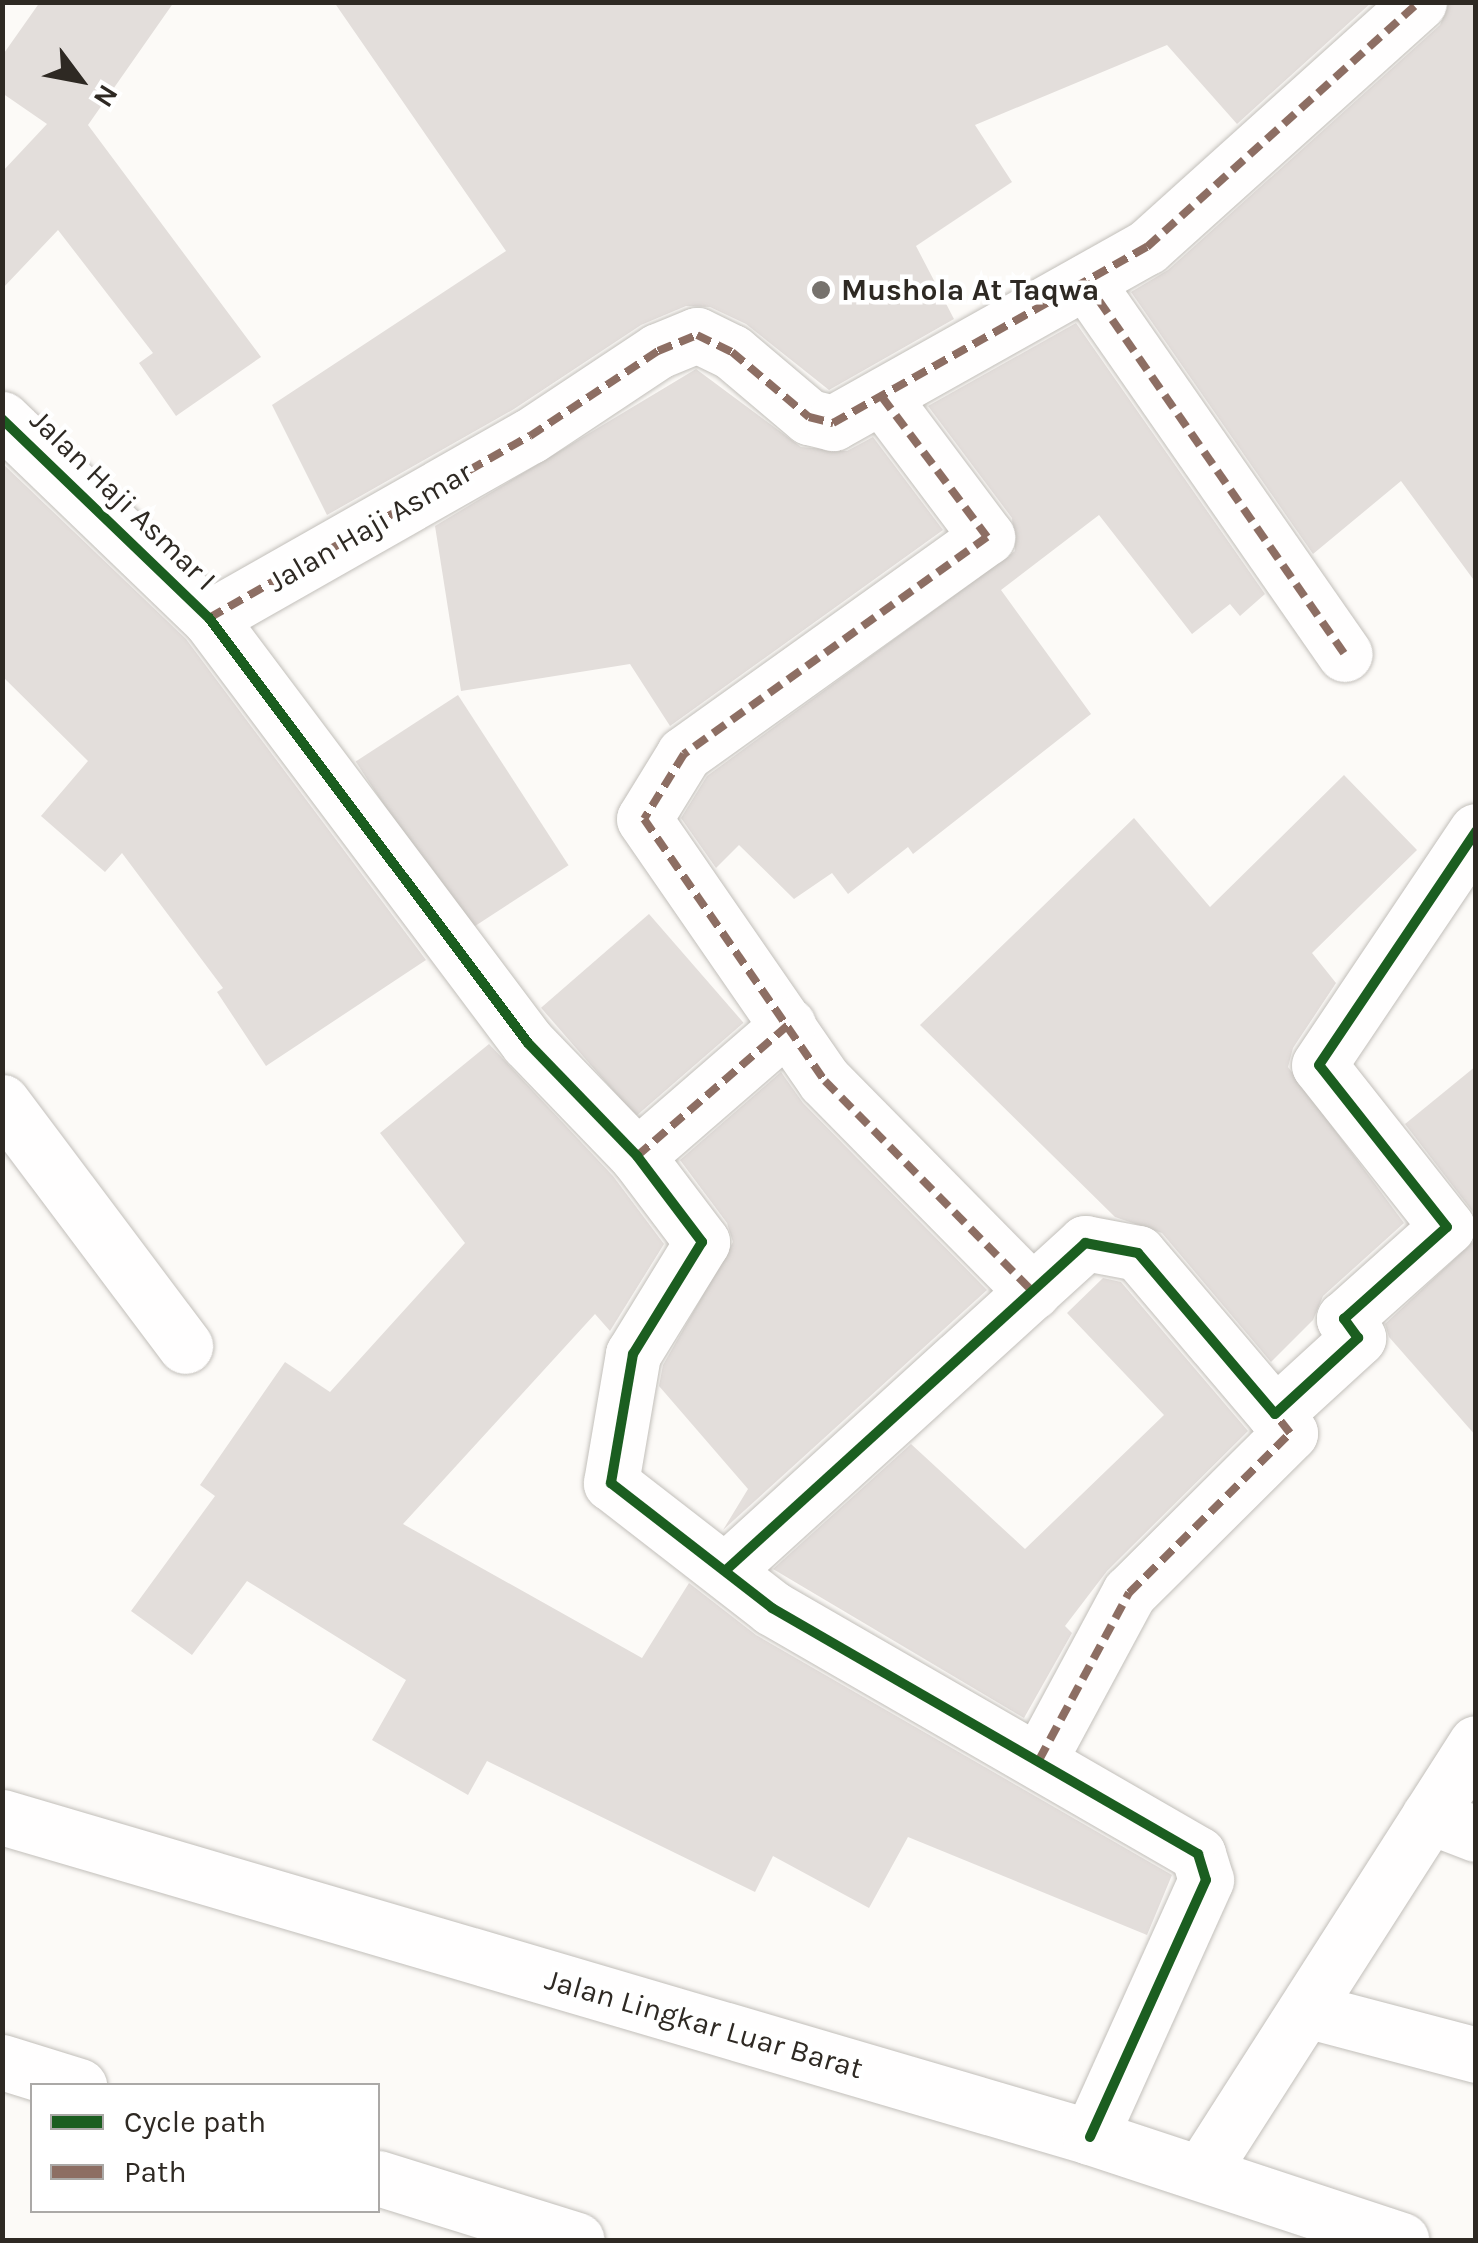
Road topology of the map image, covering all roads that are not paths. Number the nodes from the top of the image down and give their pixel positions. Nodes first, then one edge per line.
1 (1419, 2) edge
2 (1086, 282) junction
3 (882, 397) junction
4 (2, 419) edge
5 (209, 618) junction
6 (1346, 654) dead end
7 (1476, 831) edge
8 (788, 1025) junction
9 (2, 1102) edge
10 (637, 1156) junction
11 (1033, 1292) junction
12 (185, 1346) dead end
13 (1276, 1414) junction
14 (726, 1570) junction
15 (1476, 1743) edge
16 (1040, 1760) junction
17 (2, 1817) edge
18 (1452, 1825) edge
19 (1306, 2010) junction
20 (1476, 2056) edge
21 (2, 2062) edge
22 (69, 2083) edge
23 (1090, 2137) junction
24 (1202, 2171) junction
25 (380, 2179) edge
26 (577, 2240) edge
27 (1401, 2240) edge

1 - 2 main road
2 - 3 main road
2 - 6 main road
3 - 5 main road, Jalan Haji Asmar
3 - 8 main road
4 - 5 main road, Jalan Haji Asmar I
5 - 10 main road, Jalan Haji Asmar I
7 - 13 main road
8 - 10 main road
8 - 11 main road
9 - 12 main road
10 - 14 main road, Jalan Haji Asmar I
11 - 13 main road
11 - 14 main road
13 - 16 main road
14 - 16 main road
15 - 18 main road
16 - 23 main road
17 - 23 main road, Jalan Lingkar Luar Barat
18 - 19 main road
19 - 20 main road
19 - 24 main road
21 - 22 main road
23 - 24 main road, Jalan Lingkar Luar Barat
24 - 27 main road, Jalan Lingkar Luar Barat
25 - 26 main road

